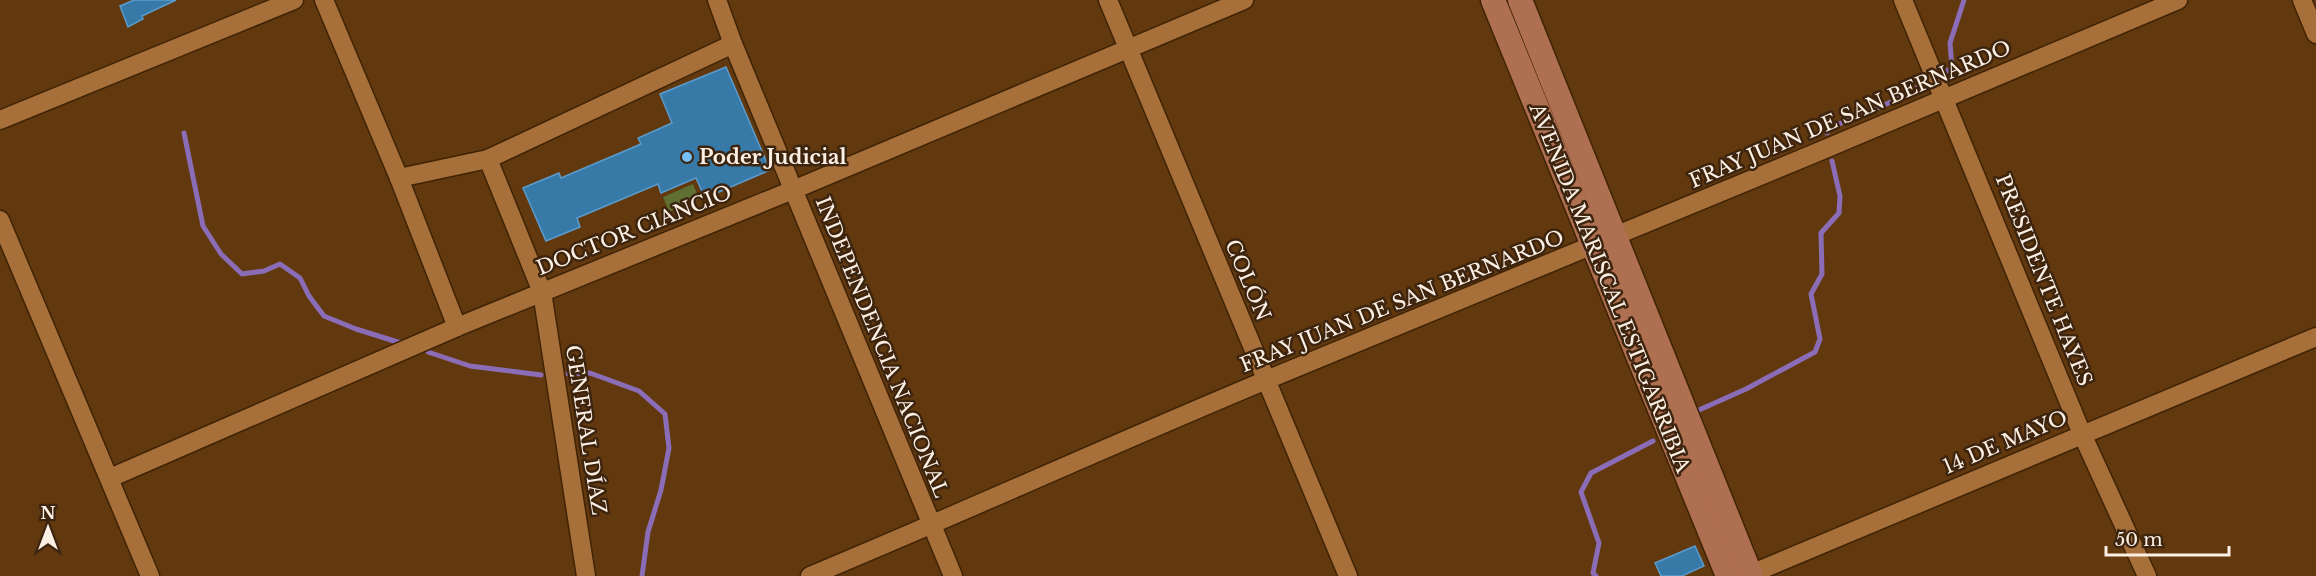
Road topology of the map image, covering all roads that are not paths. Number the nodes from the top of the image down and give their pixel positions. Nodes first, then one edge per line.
1 (294, 0) edge
2 (324, 0) edge
3 (717, 0) edge
4 (1108, 0) edge
5 (1244, 0) edge
6 (1492, 0) edge
7 (1520, 0) edge
8 (1903, 0) edge
9 (2178, 0) edge
10 (2302, 0) edge
11 (2316, 34) edge
12 (733, 44) junction
13 (1127, 48) junction
14 (1945, 99) junction
15 (0, 120) edge
16 (488, 159) junction
17 (399, 178) junction
18 (793, 189) junction
19 (0, 220) edge
20 (1605, 241) junction
21 (542, 292) junction
22 (457, 327) junction
23 (2316, 337) edge
24 (1265, 381) junction
25 (2082, 434) junction
26 (110, 478) junction
27 (932, 526) junction
28 (150, 576) edge
29 (586, 576) edge
30 (810, 576) edge
31 (953, 576) edge
32 (1348, 576) edge
33 (1744, 576) edge
34 (2147, 576) edge

1 - 15 street
2 - 17 street
3 - 12 street, INDEPENDENCIA NACIONAL
4 - 13 street, COLÓN
5 - 13 street, DOCTOR CIANCIO
6 - 20 main road, AVENIDA MARISCAL ESTIGARRIBIA
7 - 20 main road, AVENIDA MARISCAL ESTIGARRIBIA
8 - 14 street, PRESIDENTE HAYES
9 - 14 street, FRAY JUAN DE SAN BERNARDO
10 - 11 street
12 - 16 street
12 - 18 street, INDEPENDENCIA NACIONAL
13 - 18 street, DOCTOR CIANCIO
13 - 24 street, COLÓN
14 - 20 street, FRAY JUAN DE SAN BERNARDO
14 - 25 street, PRESIDENTE HAYES
16 - 17 street
16 - 21 street, GENERAL DÍAZ
17 - 22 street
18 - 21 street, DOCTOR CIANCIO
18 - 27 street, INDEPENDENCIA NACIONAL
19 - 26 street
20 - 24 street, FRAY JUAN DE SAN BERNARDO
20 - 33 main road, AVENIDA MARISCAL ESTIGARRIBIA
21 - 22 street, DOCTOR CIANCIO
21 - 29 street, GENERAL DÍAZ
22 - 26 street, DOCTOR CIANCIO
23 - 25 street, 14 DE MAYO
24 - 27 street, FRAY JUAN DE SAN BERNARDO
24 - 32 street, COLÓN
25 - 33 street, 14 DE MAYO
25 - 34 street, PRESIDENTE HAYES
26 - 28 street
27 - 30 street, FRAY JUAN DE SAN BERNARDO
27 - 31 street, INDEPENDENCIA NACIONAL

